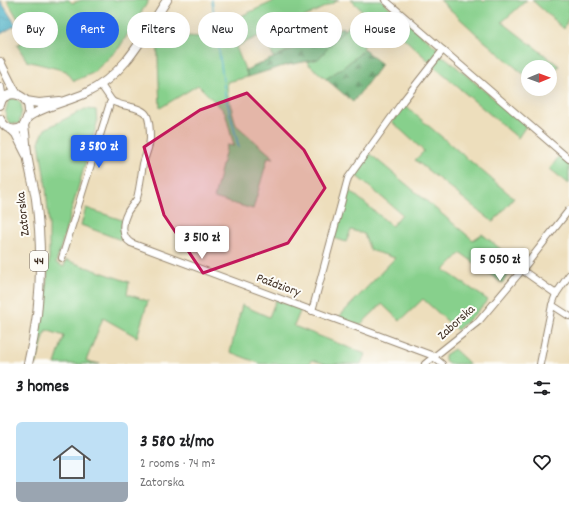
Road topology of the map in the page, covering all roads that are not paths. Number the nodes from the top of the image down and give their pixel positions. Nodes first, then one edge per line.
1 (167, 0) edge
2 (385, 0) edge
3 (443, 50) junction
4 (0, 62) edge
5 (101, 85) junction
6 (0, 87) edge
7 (17, 94) junction
8 (26, 101) junction
9 (65, 101) junction
10 (112, 101) junction
11 (1, 102) edge
12 (0, 119) edge
13 (26, 122) junction
14 (12, 130) junction
15 (28, 158) junction
16 (569, 159) edge
17 (569, 210) edge
18 (62, 258) dead end
19 (522, 270) junction
20 (569, 275) edge
21 (556, 294) junction
22 (552, 305) junction
23 (312, 311) junction
24 (569, 316) edge
25 (434, 357) junction
26 (28, 364) edge
27 (425, 364) edge
28 (442, 364) edge
29 (540, 364) edge

1 - 5 main road
2 - 3 street
3 - 16 street
3 - 23 street, Paździory
4 - 7 main road
5 - 9 main road
5 - 10 street
6 - 11 main road
7 - 8 main road
7 - 11 main road
8 - 9 main road
8 - 13 main road, 44
9 - 13 main road
10 - 18 street
10 - 23 street, Paździory
12 - 14 main road, 44
13 - 14 main road
13 - 15 main road, Zatorska / 44
14 - 15 main road, Zatorska / 44
15 - 26 main road, Zatorska / 44
17 - 19 street, Zaborska
19 - 21 street
19 - 25 street, Zaborska
20 - 21 street
21 - 22 street
22 - 24 street
22 - 29 street
23 - 25 street, Paździory
25 - 27 street, Zaborska
25 - 28 street, Paździory

